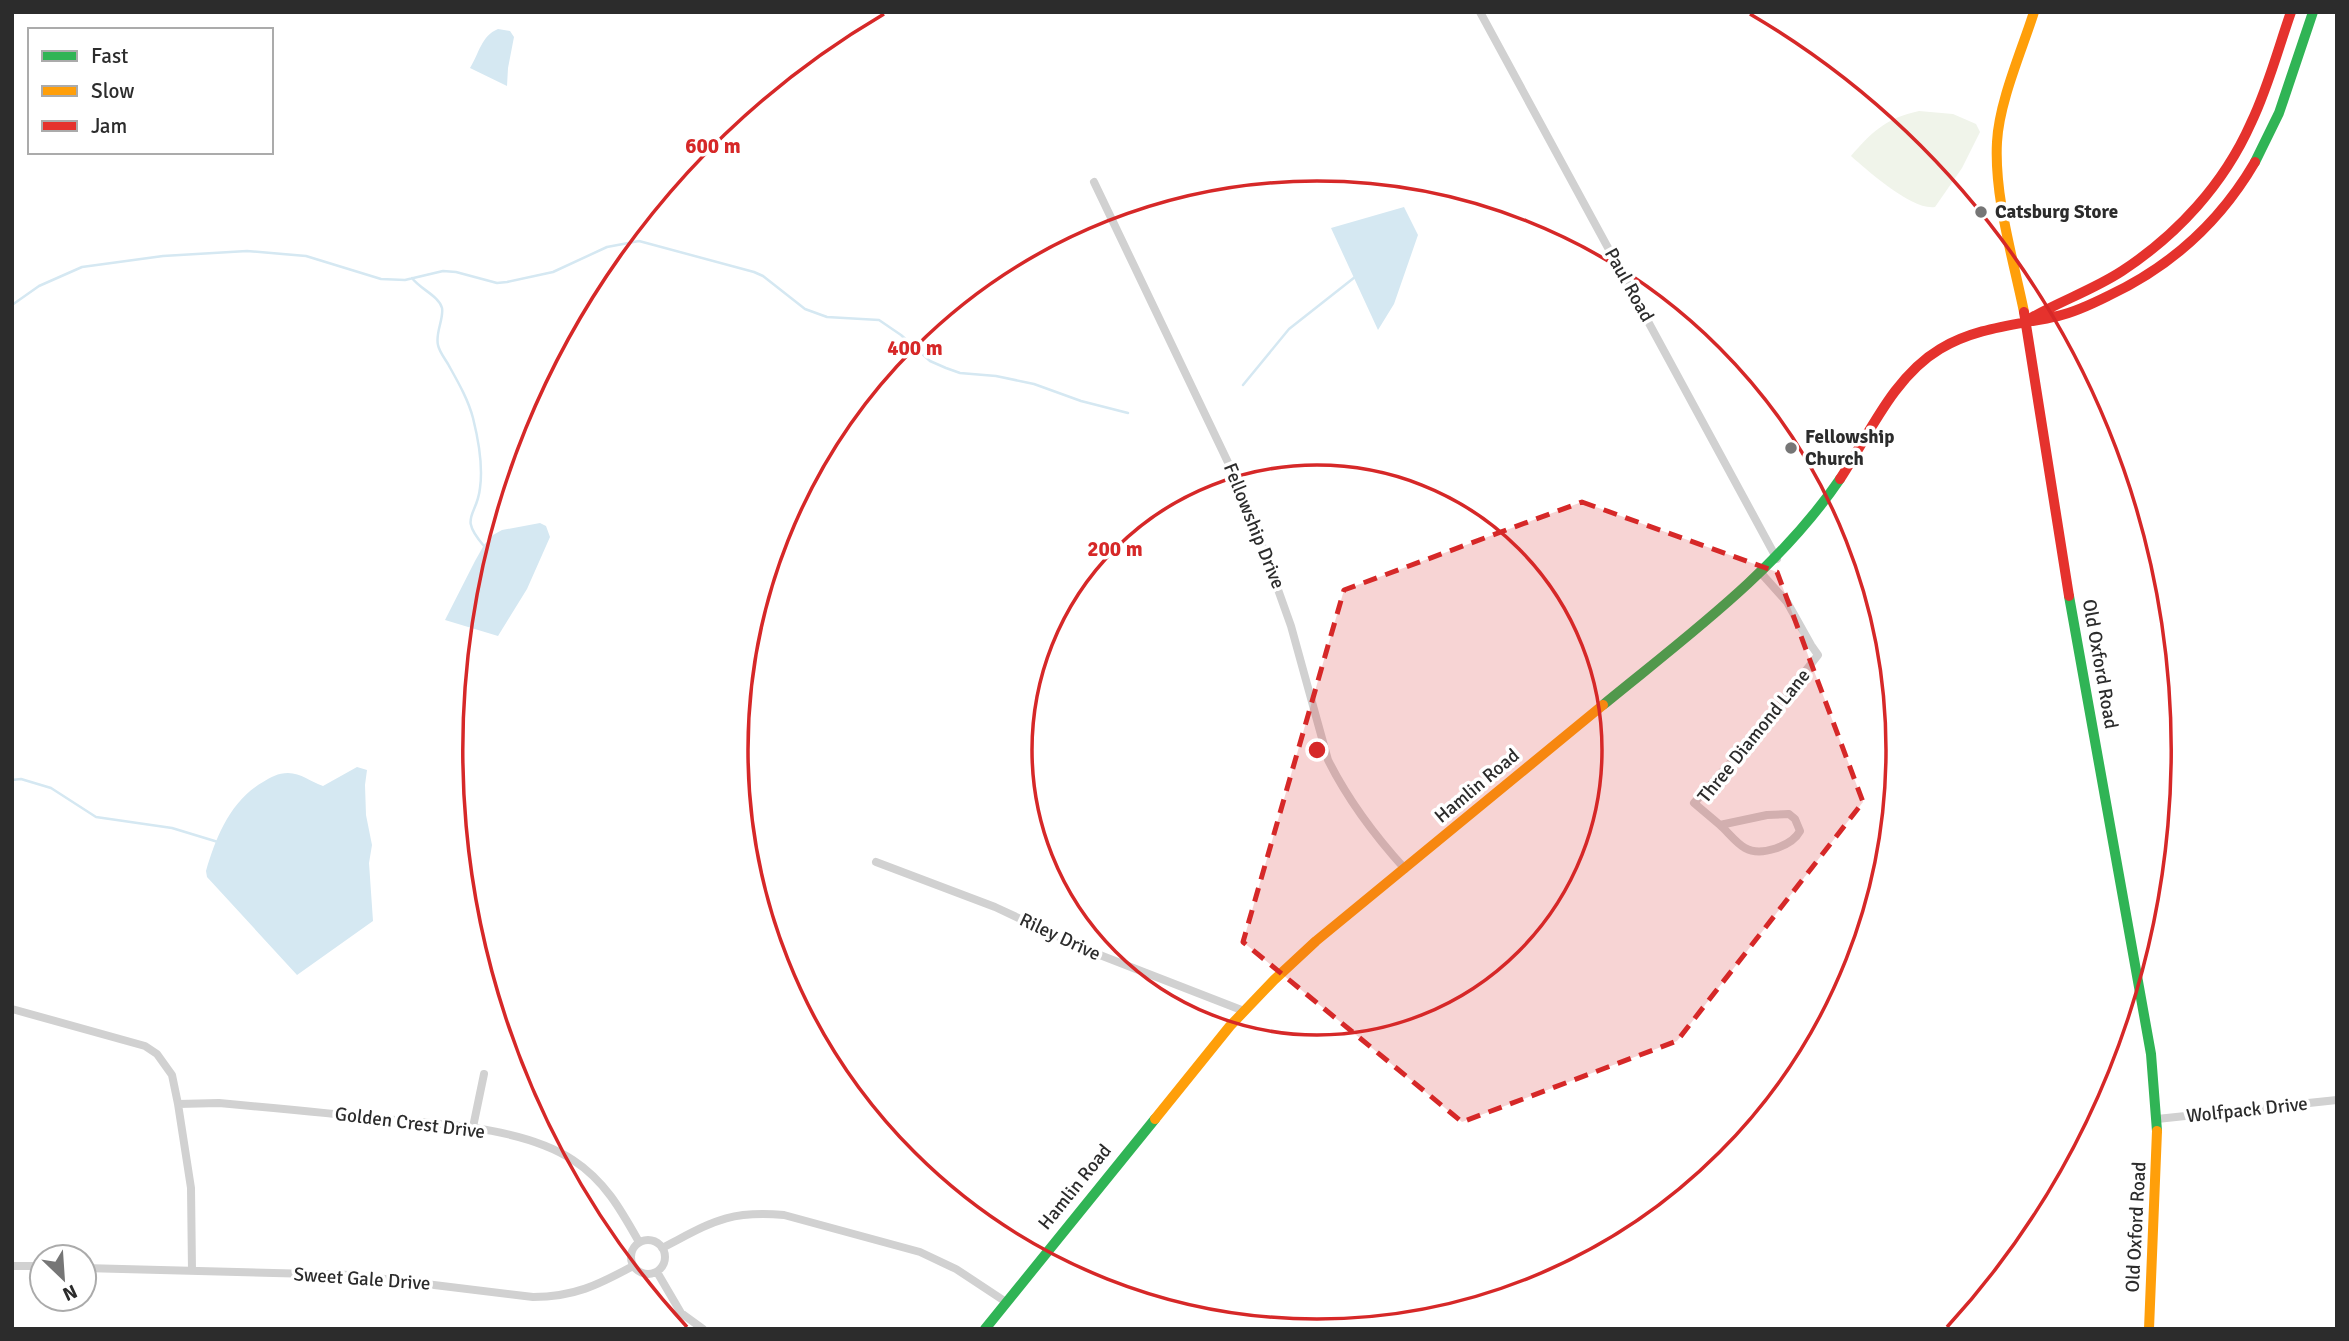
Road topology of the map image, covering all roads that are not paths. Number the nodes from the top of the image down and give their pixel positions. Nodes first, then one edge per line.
1 (1480, 12) edge
2 (2034, 12) edge
3 (2291, 12) edge
4 (2313, 12) edge
5 (1094, 182) dead end
6 (2026, 321) junction
7 (1777, 559) junction
8 (1761, 573) junction
9 (1720, 825) junction
10 (876, 862) dead end
11 (1405, 869) junction
12 (12, 1009) edge
13 (1244, 1010) junction
14 (484, 1074) dead end
15 (2337, 1100) edge
16 (178, 1104) junction
17 (2157, 1119) junction
18 (472, 1127) junction
19 (639, 1242) junction
20 (662, 1248) junction
21 (633, 1266) junction
22 (98, 1268) edge
23 (191, 1270) junction
24 (657, 1272) junction
25 (1006, 1302) junction
26 (703, 1329) edge
27 (985, 1329) edge
28 (2149, 1329) edge

1 - 7 street, Paul Road
2 - 6 street, Old Oxford Road
3 - 6 street
4 - 6 street
5 - 11 street, Fellowship Drive
6 - 7 street, Hamlin Road
6 - 17 street, Old Oxford Road
7 - 8 street, Hamlin Road
8 - 9 street, Three Diamond Lane
8 - 11 street, Hamlin Road
9 - 9 street, Three Diamond Lane
10 - 13 street, Riley Drive
11 - 13 street, Hamlin Road
12 - 16 street
13 - 25 street, Hamlin Road
14 - 18 street
15 - 17 street, Wolfpack Drive
16 - 18 street, Golden Crest Drive
16 - 23 street
17 - 28 street, Old Oxford Road
18 - 19 street, Golden Crest Drive
19 - 20 street
19 - 21 street
20 - 24 street
20 - 25 street
21 - 23 street, Sweet Gale Drive
21 - 24 street
22 - 23 street, Sweet Gale Drive
24 - 26 street
25 - 27 street, Hamlin Road

